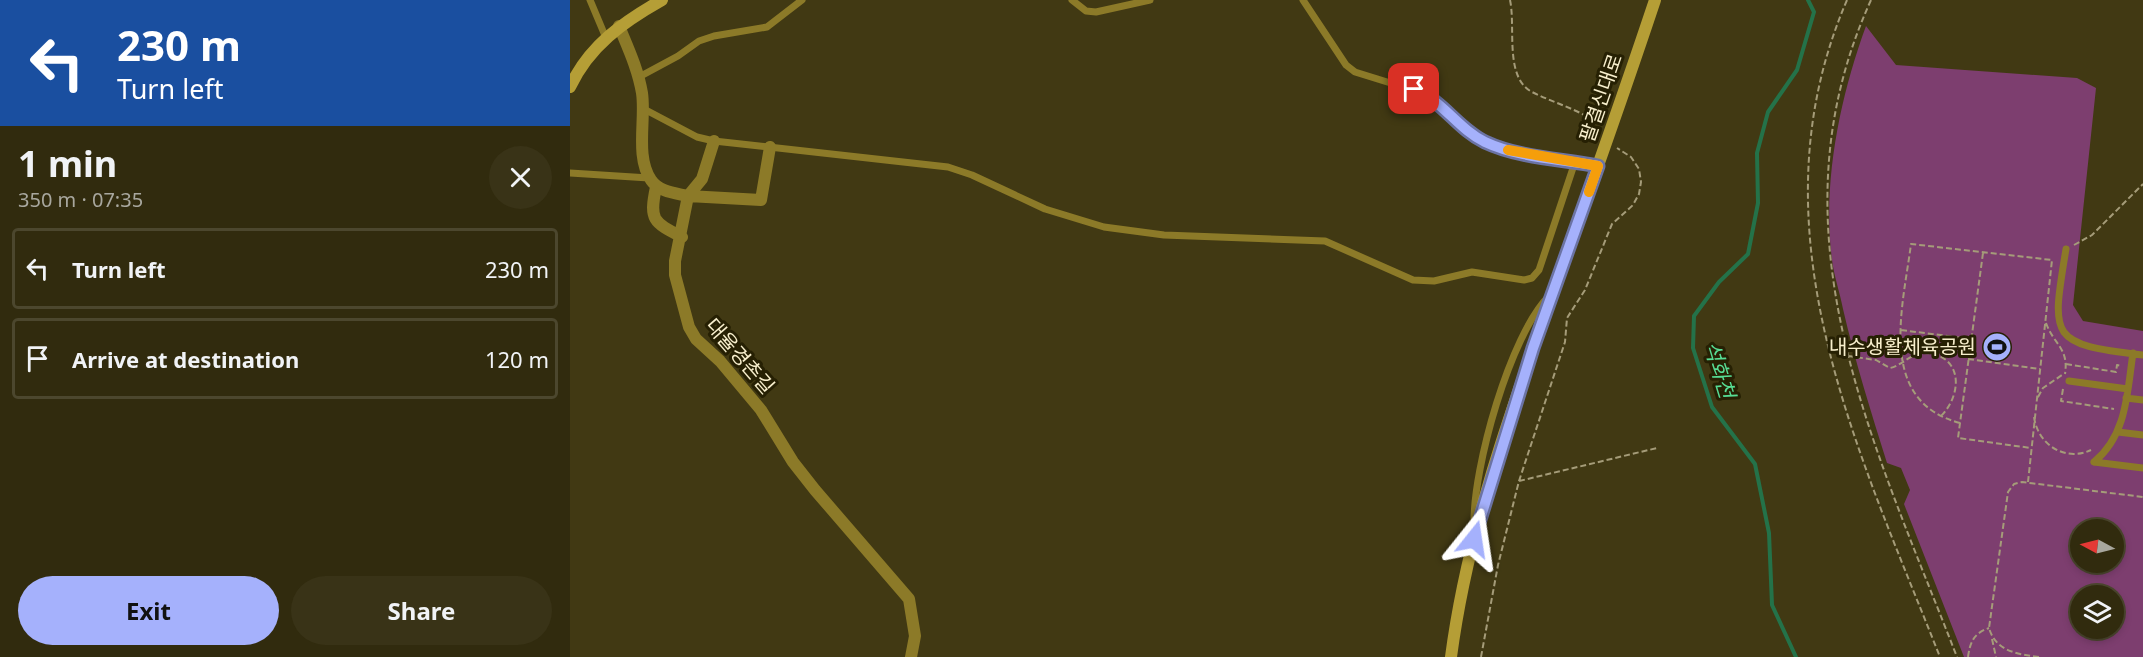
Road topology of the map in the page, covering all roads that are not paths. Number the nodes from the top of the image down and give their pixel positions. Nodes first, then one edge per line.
1 (590, 0) edge
2 (662, 0) edge
3 (802, 0) edge
4 (1072, 0) edge
5 (1150, 0) edge
6 (1303, 0) edge
7 (1655, 0) edge
8 (619, 26) junction
9 (606, 38) junction
10 (639, 77) junction
11 (570, 87) edge
12 (644, 109) junction
13 (714, 141) junction
14 (770, 147) junction
15 (1575, 162) junction
16 (1594, 166) junction
17 (570, 173) edge
18 (652, 182) junction
19 (688, 196) junction
20 (682, 237) junction
21 (2066, 249) road end
22 (2133, 353) junction
23 (2143, 355) edge
24 (2067, 377) road end
25 (2127, 389) junction
26 (2126, 398) junction
27 (2143, 400) edge
28 (2118, 432) junction
29 (2143, 435) edge
30 (2143, 468) edge
31 (911, 657) edge
32 (1451, 657) edge

1 - 9 lane
2 - 8 main road
3 - 10 lane
4 - 5 lane
6 - 15 lane
7 - 16 main road, 팔결신대로
8 - 9 main road
8 - 10 street
9 - 11 main road
10 - 12 street
12 - 13 lane
12 - 18 street
13 - 14 lane
13 - 19 street
14 - 15 lane
14 - 19 street
15 - 16 lane
16 - 32 main road, 팔결신대로
17 - 18 lane
18 - 19 street
18 - 20 street
19 - 20 street, 대율경촌길
20 - 31 street, 대율경촌길
21 - 22 lane
22 - 23 lane
22 - 25 lane
24 - 25 lane
25 - 26 lane
26 - 27 lane
26 - 28 lane
28 - 29 lane
28 - 30 lane

